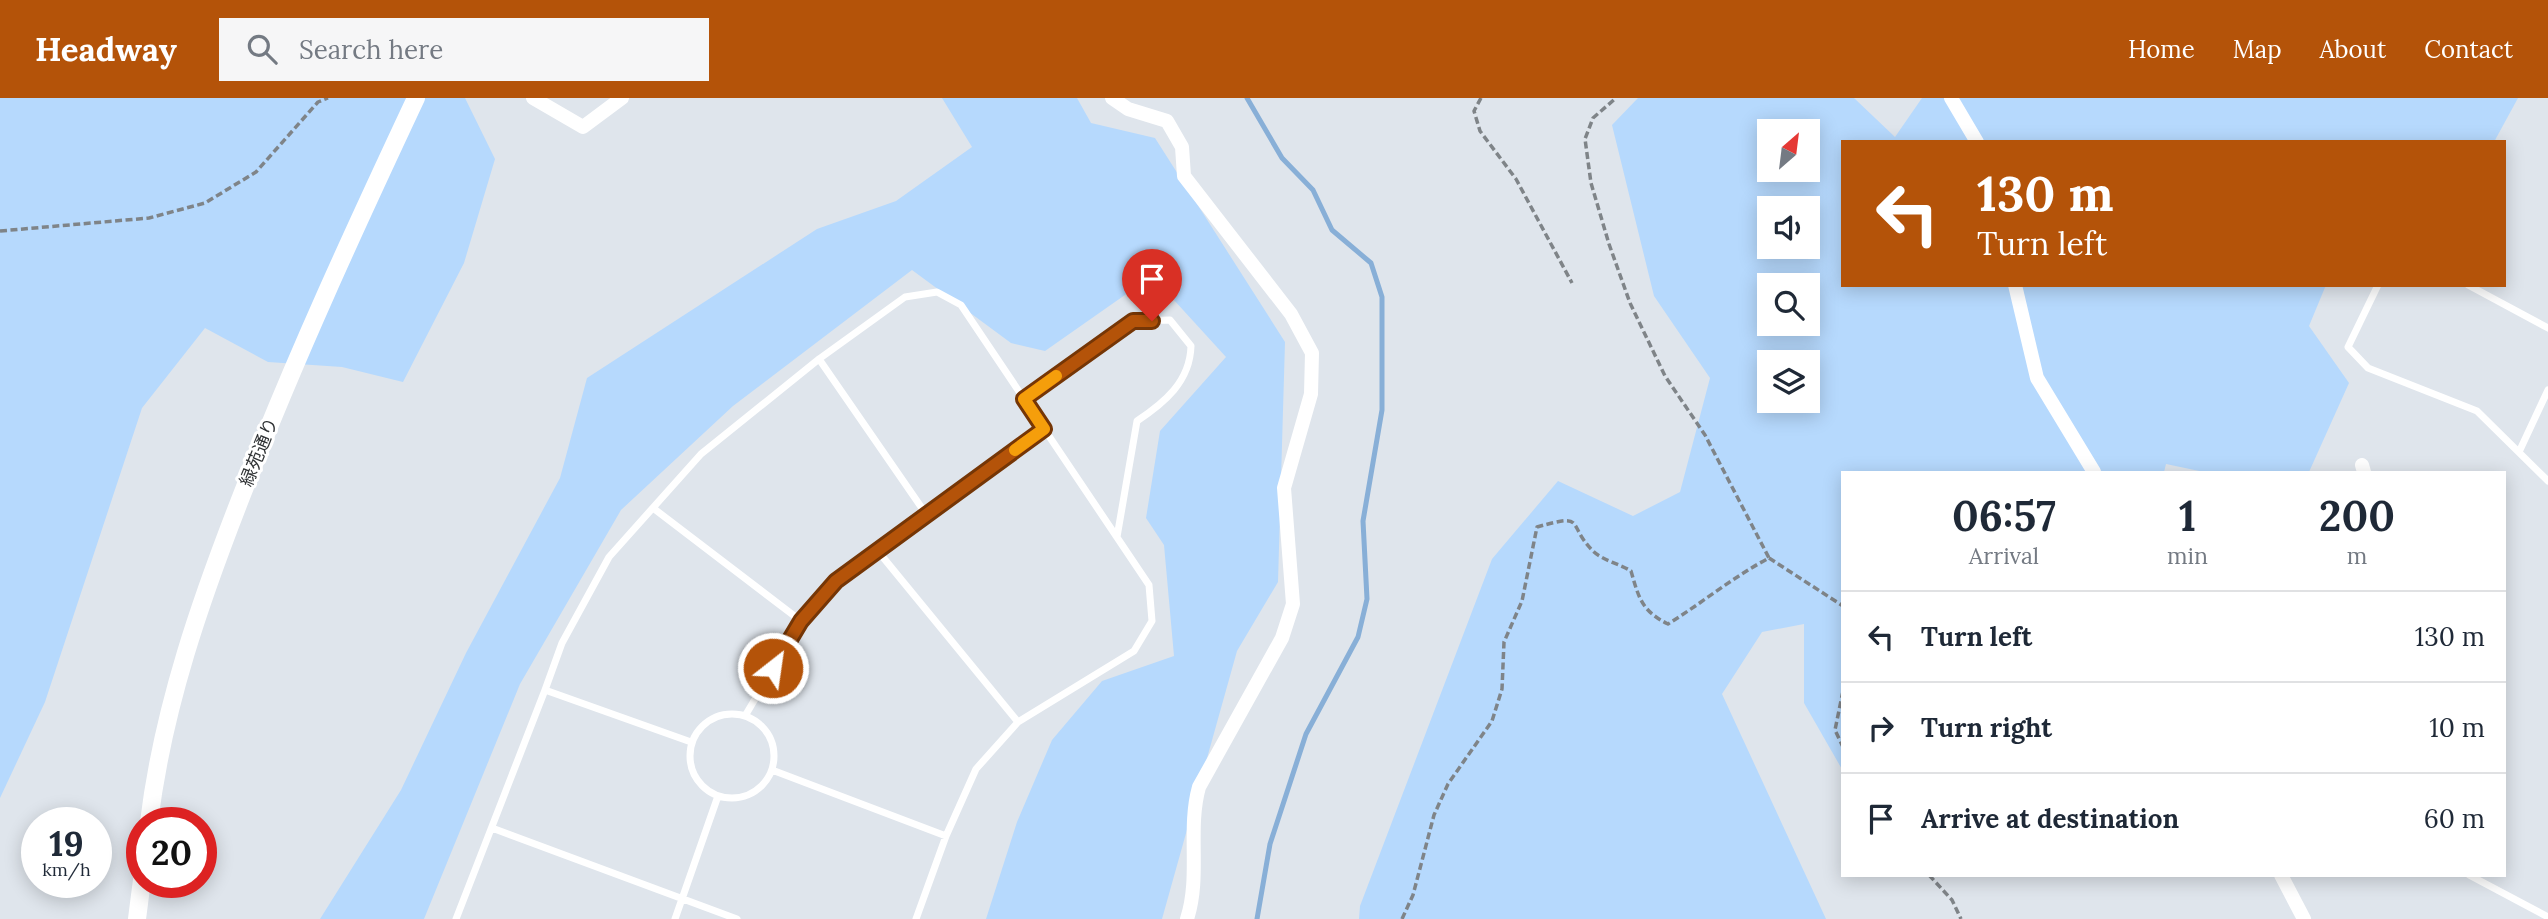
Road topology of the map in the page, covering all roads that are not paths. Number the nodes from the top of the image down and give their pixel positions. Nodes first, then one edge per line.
1 (416, 98) edge
2 (533, 98) edge
3 (622, 98) edge
4 (1112, 98) edge
5 (1951, 98) edge
6 (1977, 140) edge
7 (2015, 287) edge
8 (2377, 287) edge
9 (2472, 287) edge
10 (2548, 328) edge
11 (819, 359) junction
12 (2548, 390) edge
13 (1024, 399) junction
14 (1044, 429) junction
15 (2519, 452) junction
16 (2093, 471) edge
17 (2548, 481) edge
18 (653, 508) junction
19 (926, 514) junction
20 (1117, 537) junction
21 (877, 551) junction
22 (801, 621) junction
23 (545, 690) junction
24 (745, 716) junction
25 (1018, 722) junction
26 (691, 742) junction
27 (772, 770) junction
28 (718, 796) junction
29 (152, 807) edge
30 (492, 828) junction
31 (946, 836) junction
32 (2282, 877) edge
33 (2473, 877) edge
34 (140, 898) edge
35 (683, 899) junction
36 (2548, 917) edge
37 (137, 919) edge
38 (456, 919) edge
39 (675, 919) edge
40 (737, 919) edge
41 (916, 919) edge
42 (1187, 919) edge
43 (2304, 919) edge

1 - 29 street, 緑苑通り
2 - 3 street
4 - 42 street
5 - 6 street
7 - 16 street
8 - 15 lane
9 - 10 lane
11 - 13 lane
11 - 18 lane
11 - 19 lane
12 - 15 lane
13 - 14 lane
13 - 20 lane
14 - 19 lane
14 - 20 lane
15 - 17 lane
18 - 22 lane
18 - 23 lane
19 - 21 lane
20 - 25 lane
21 - 22 lane
21 - 25 lane
22 - 24 lane
23 - 26 lane
23 - 30 lane
24 - 26 lane
24 - 27 lane
25 - 31 lane
26 - 28 lane
27 - 28 lane
27 - 31 lane
28 - 35 lane
30 - 35 lane
30 - 38 lane
31 - 41 lane
32 - 43 street
33 - 36 lane
34 - 37 street
35 - 39 lane
35 - 40 lane

